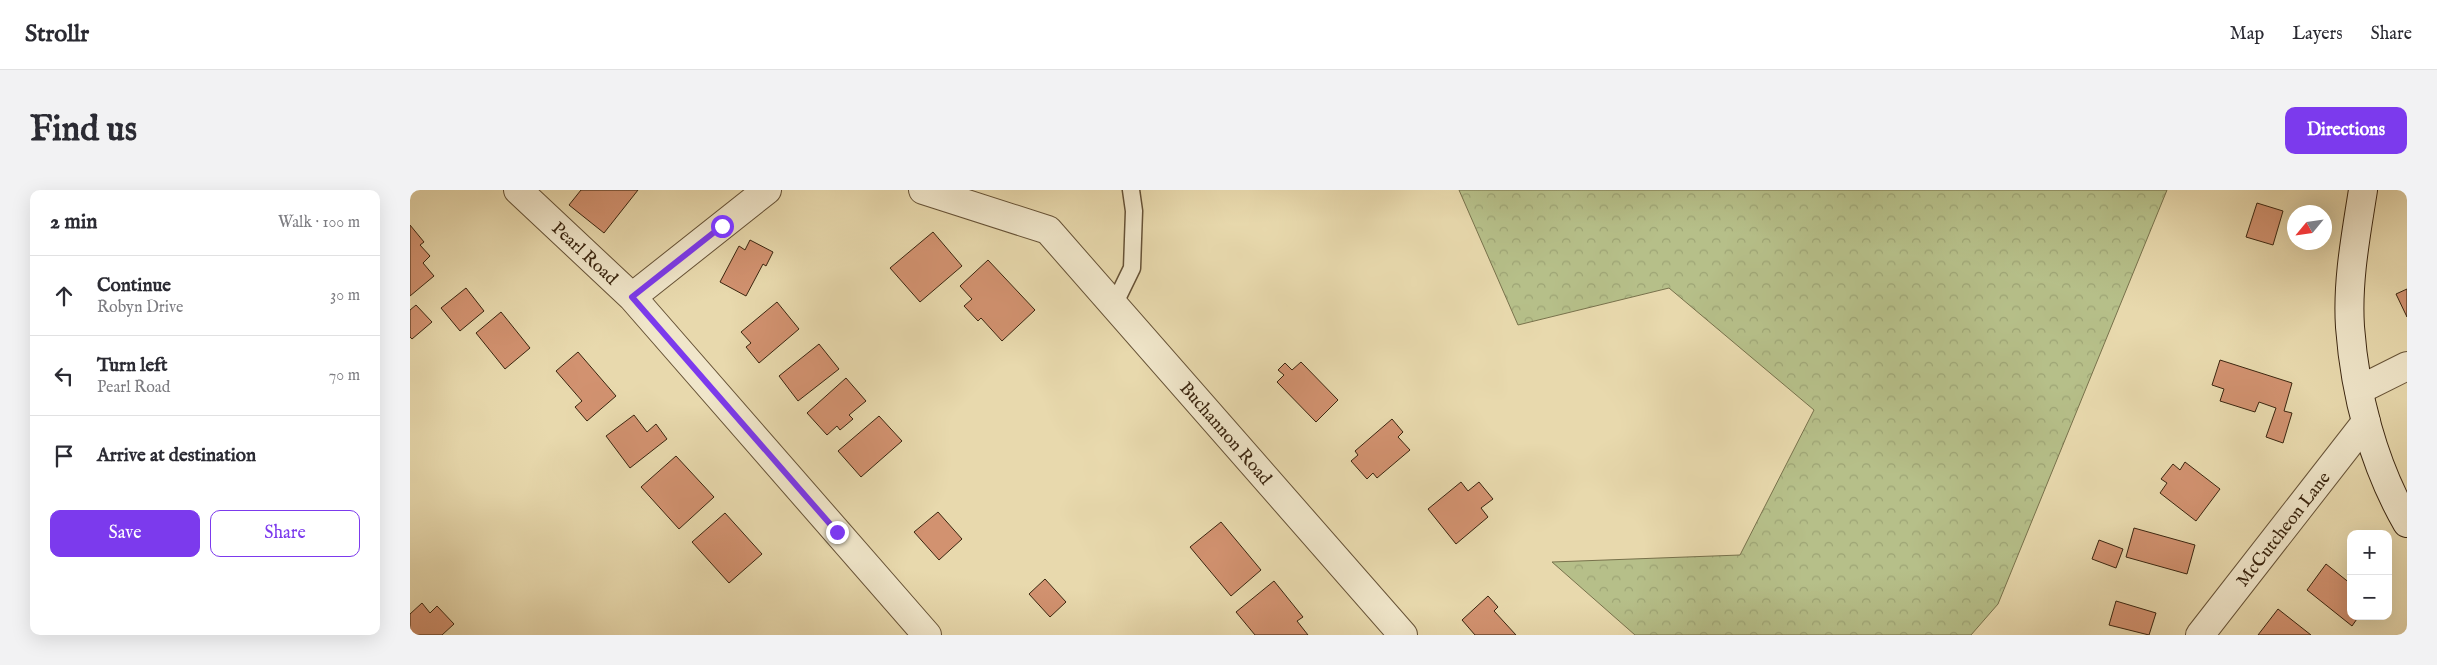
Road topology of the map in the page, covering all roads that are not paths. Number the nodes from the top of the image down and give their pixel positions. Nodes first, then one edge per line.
1 (518, 190) edge
2 (767, 190) edge
3 (923, 190) edge
4 (1132, 190) edge
5 (2363, 190) edge
6 (632, 297) junction
7 (1114, 305) junction
8 (2407, 366) edge
9 (2359, 390) junction
10 (2366, 422) junction
11 (2407, 523) edge
12 (927, 635) edge
13 (1403, 635) edge
14 (2200, 635) edge

1 - 6 street, Pearl Road
2 - 6 street
3 - 7 street, Buchannon Road
4 - 7 lane
5 - 9 street
6 - 12 street, Pearl Road
7 - 13 street, Buchannon Road
8 - 9 street
9 - 10 street
10 - 11 street
10 - 14 street, McCutcheon Lane

